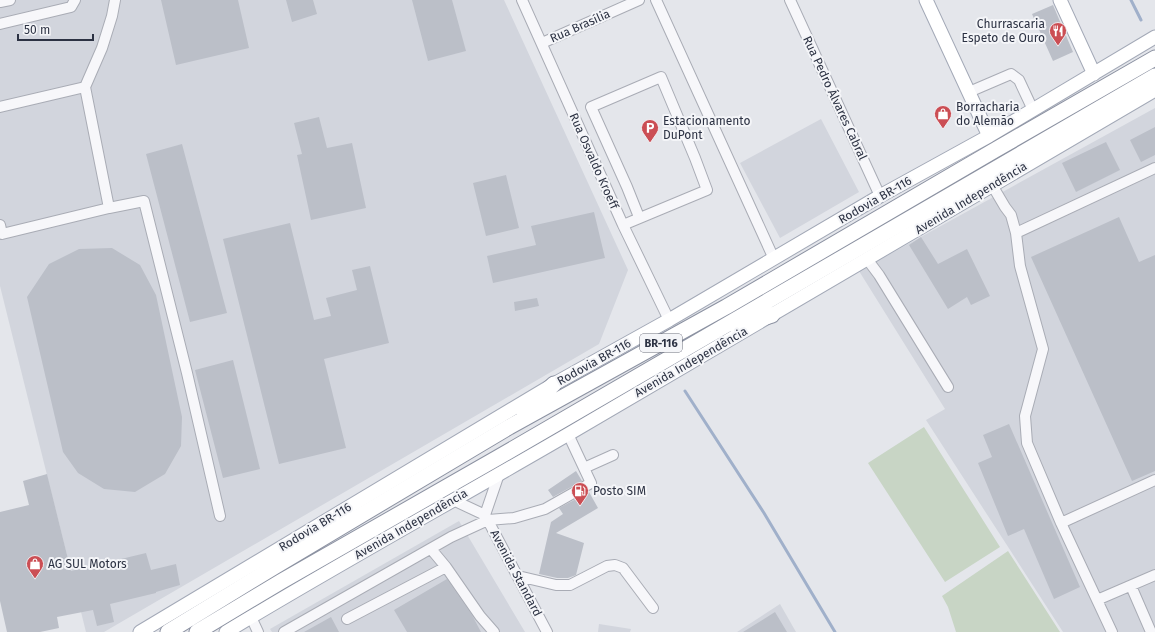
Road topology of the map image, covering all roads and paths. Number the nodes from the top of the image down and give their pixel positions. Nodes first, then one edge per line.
1 (10, 0) edge
2 (76, 0) edge
3 (115, 0) edge
4 (522, 0) edge
5 (639, 0) edge
6 (656, 0) edge
7 (790, 0) edge
8 (926, 0) edge
9 (1060, 0) edge
10 (0, 2) edge
11 (0, 24) edge
12 (1155, 37) edge
13 (542, 43) junction
14 (1155, 58) edge
15 (1094, 74) junction
16 (1155, 76) edge
17 (85, 87) junction
18 (1155, 90) edge
19 (969, 92) junction
20 (0, 107) edge
21 (1033, 110) junction
22 (989, 136) junction
23 (1155, 168) edge
24 (992, 185) junction
25 (880, 196) junction
26 (109, 208) junction
27 (639, 218) junction
28 (0, 225) edge
29 (623, 225) junction
30 (1016, 234) junction
31 (774, 259) junction
32 (867, 259) junction
33 (772, 315) junction
34 (669, 320) junction
35 (714, 332) junction
36 (554, 384) junction
37 (948, 387) dead end
38 (509, 427) junction
39 (568, 434) junction
40 (613, 455) dead end
41 (584, 468) junction
42 (499, 474) junction
43 (1155, 480) edge
44 (453, 500) junction
45 (220, 516) dead end
46 (486, 517) junction
47 (1061, 523) junction
48 (431, 549) junction
49 (446, 567) junction
50 (1155, 575) edge
51 (518, 576) junction
52 (1131, 586) junction
53 (1097, 600) junction
54 (653, 608) dead end
55 (251, 617) junction
56 (347, 619) dead end
57 (140, 632) edge
58 (168, 632) edge
59 (197, 632) edge
60 (226, 632) edge
61 (258, 632) edge
62 (284, 632) edge
63 (494, 632) edge
64 (547, 632) edge
65 (1112, 632) edge
66 (1151, 632) edge

1 - 10 street
2 - 11 street
3 - 17 street
4 - 13 street, Rua Osvaldo Kroeff
5 - 13 street, Rua Brasília
6 - 31 street
7 - 25 street, Rua Pedro Álvares Cabral
8 - 19 main road
9 - 15 main road
12 - 15 main road, Rodovia BR-116
13 - 29 street, Rua Osvaldo Kroeff
14 - 38 highway, Rodovia BR-116 / BR-116
15 - 21 main road, Rodovia BR-116
16 - 35 highway, BR-116
17 - 20 street
17 - 26 street
18 - 24 main road, Avenida Independência
19 - 21 street
19 - 22 main road
21 - 22 main road, Rodovia BR-116
22 - 25 main road, Rodovia BR-116
23 - 30 street
24 - 30 street
24 - 32 main road, Avenida Independência
25 - 31 main road, Rodovia BR-116
26 - 28 street
26 - 45 street
27 - 27 street
27 - 29 street
29 - 34 street, Rua Osvaldo Kroeff
30 - 47 street
31 - 34 main road, Rodovia BR-116
32 - 33 main road, Avenida Independência
32 - 37 street
33 - 35 highway
33 - 39 main road, Avenida Independência
34 - 36 main road, Rodovia BR-116
35 - 59 highway, BR-116
36 - 38 highway
36 - 57 main road, Rodovia BR-116
38 - 58 highway, Rodovia BR-116 / BR-116
39 - 41 street
39 - 42 main road, Avenida Independência
40 - 41 street
41 - 46 street
42 - 44 main road, Avenida Independência
42 - 46 street
43 - 47 street
44 - 46 street
44 - 55 main road, Avenida Independência
46 - 48 street
46 - 51 street, Avenida Standard
47 - 53 street
48 - 49 street
48 - 62 street
49 - 56 street
49 - 63 street
50 - 52 street
51 - 54 street
51 - 64 street, Avenida Standard
52 - 53 street
52 - 66 street
53 - 65 street
55 - 60 main road, Avenida Independência
55 - 61 street

